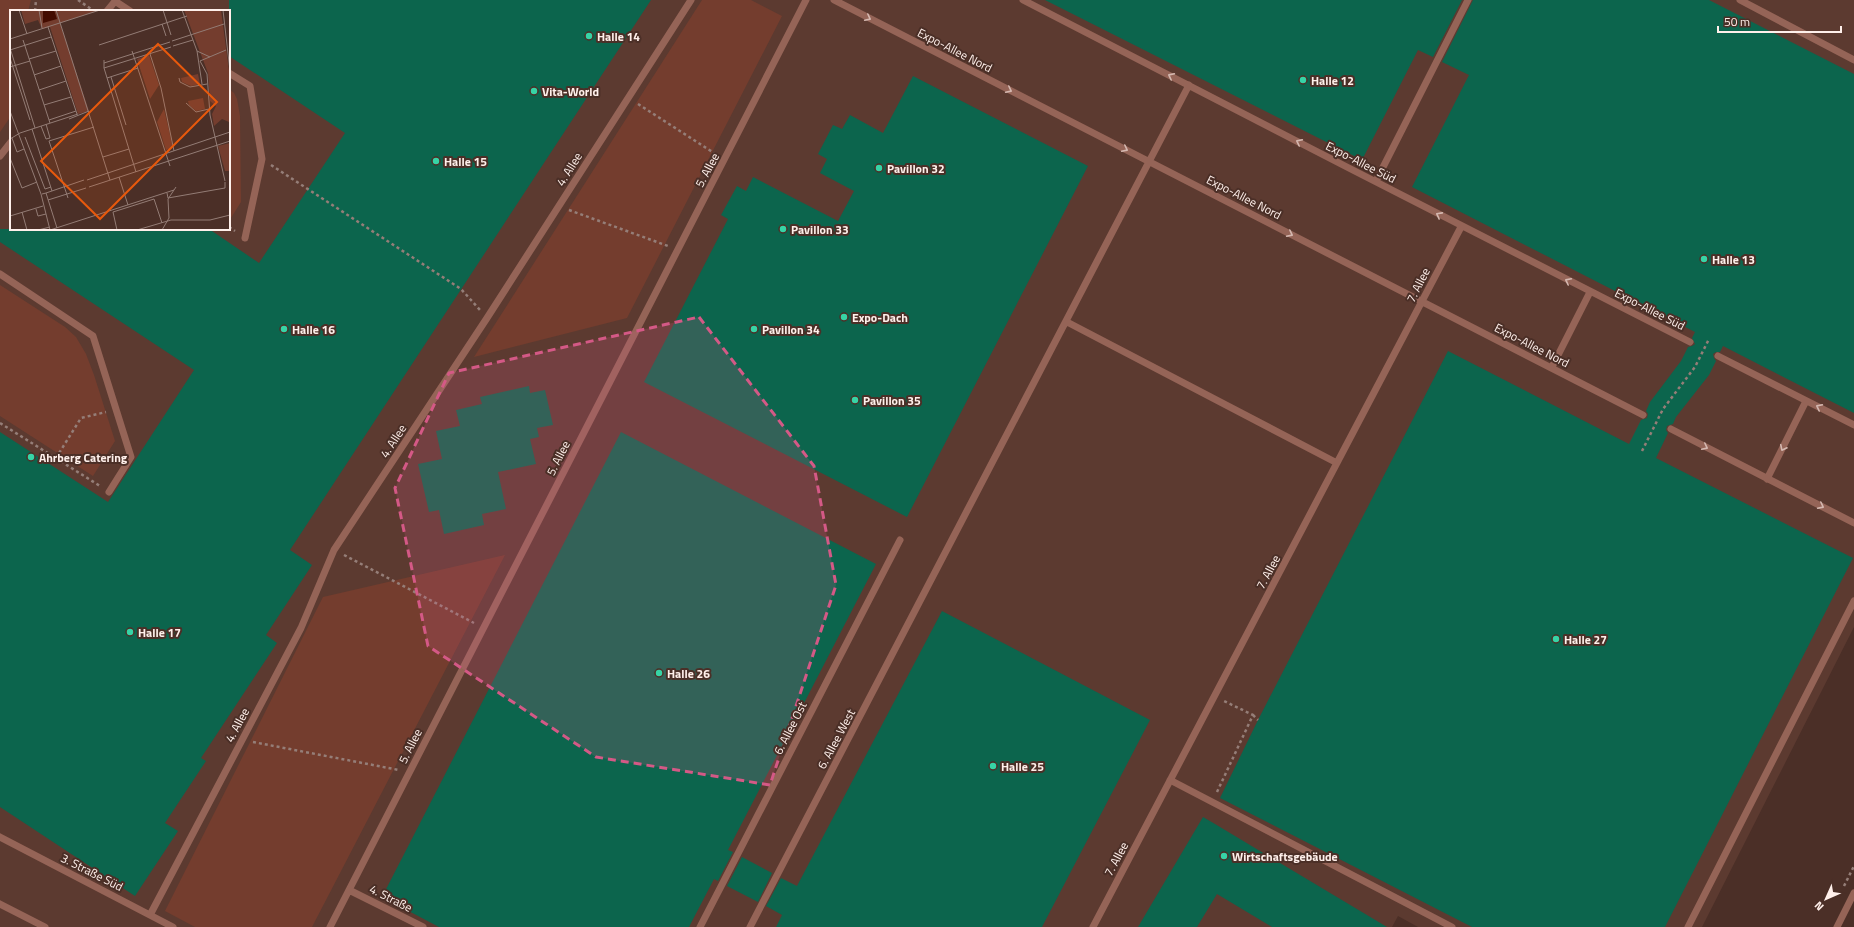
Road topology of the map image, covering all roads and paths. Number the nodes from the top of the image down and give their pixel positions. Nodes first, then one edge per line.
1 (36, 0) edge
2 (78, 0) edge
3 (691, 0) edge
4 (806, 0) edge
5 (834, 0) edge
6 (1023, 0) edge
7 (1468, 0) edge
8 (1740, 0) edge
9 (115, 1) edge
10 (35, 10) edge
11 (93, 10) edge
12 (108, 10) edge
13 (128, 10) edge
14 (1854, 60) edge
15 (230, 74) edge
16 (1189, 85) junction
17 (628, 98) junction
18 (10, 143) edge
19 (0, 156) edge
20 (262, 159) junction
21 (725, 160) junction
22 (1150, 162) junction
23 (1376, 181) junction
24 (559, 206) junction
25 (1461, 227) junction
26 (245, 238) dead end
27 (677, 250) junction
28 (0, 274) edge
29 (1590, 292) junction
30 (1422, 301) junction
31 (487, 318) junction
32 (1067, 322) junction
33 (1709, 339) dead end
34 (1690, 342) dead end
35 (1718, 356) dead end
36 (1552, 367) junction
37 (1806, 401) junction
38 (116, 409) junction
39 (1643, 415) dead end
40 (0, 423) edge
41 (1854, 425) edge
42 (1671, 429) dead end
43 (1642, 451) dead end
44 (56, 458) junction
45 (1337, 463) junction
46 (1768, 479) junction
47 (109, 492) joint
48 (1854, 523) edge
49 (900, 540) dead end
50 (334, 550) junction
51 (1854, 601) edge
52 (483, 628) junction
53 (1215, 696) junction
54 (1253, 715) junction
55 (1258, 720) dead end
56 (241, 740) junction
57 (409, 772) junction
58 (1170, 780) junction
59 (1212, 803) junction
60 (0, 837) edge
61 (349, 890) junction
62 (1854, 893) edge
63 (0, 904) edge
64 (150, 915) junction
65 (45, 927) edge
66 (173, 927) edge
67 (330, 927) edge
68 (423, 927) edge
69 (700, 927) edge
70 (750, 927) edge
71 (1093, 927) edge
72 (1452, 927) edge
73 (1688, 927) edge
74 (1837, 927) edge

1 - 10 path
2 - 11 path
3 - 17 lane, 4. Allee
4 - 21 lane, 5. Allee
5 -> 22 lane, Expo-Allee Nord
16 -> 6 lane, Expo-Allee Süd
7 - 23 lane
8 - 14 lane
9 - 12 lane
9 - 13 lane
15 - 20 lane
16 - 22 lane, 6. Allee West
23 -> 16 lane, Expo-Allee Süd
17 - 21 path
17 - 24 lane, 4. Allee
18 - 19 lane
20 - 26 lane
20 - 31 path
21 - 27 lane, 5. Allee
22 -> 30 lane, Expo-Allee Nord
22 - 32 lane, 6. Allee West
25 -> 23 lane, Expo-Allee Süd
24 - 27 path
24 - 31 lane, 4. Allee
29 -> 25 lane, Expo-Allee Süd
25 - 30 lane, 7. Allee
27 - 52 lane, 5. Allee
28 - 38 lane
29 - 34 lane, Expo-Allee Süd
29 - 36 lane
30 - 36 lane, Expo-Allee Nord
30 - 45 lane, 7. Allee
31 - 50 lane, 4. Allee
32 - 45 lane
32 - 70 lane, 6. Allee West
33 - 43 path
35 - 37 lane
36 - 39 lane, Expo-Allee Nord
41 -> 37 lane
37 -> 46 lane
38 - 44 path
38 - 47 lane
40 - 44 path
42 -> 46 lane
44 - 47 path
45 - 53 lane, 7. Allee
46 -> 48 lane
49 - 69 lane, 6. Allee Ost
50 - 52 path
50 - 56 lane, 4. Allee
51 - 73 lane
52 - 57 lane, 5. Allee
53 - 54 path
53 - 58 lane, 7. Allee
54 - 55 path
54 - 59 path
56 - 57 path
56 - 64 lane, 4. Allee
57 - 61 lane, 5. Allee
58 - 59 lane
58 - 71 lane, 7. Allee
59 - 72 lane
60 - 64 lane, 3. Straße Süd
61 - 67 lane, 5. Allee
61 - 68 lane, 4. Straße
62 - 74 lane
63 - 65 lane
64 - 66 lane, 3. Straße Süd

